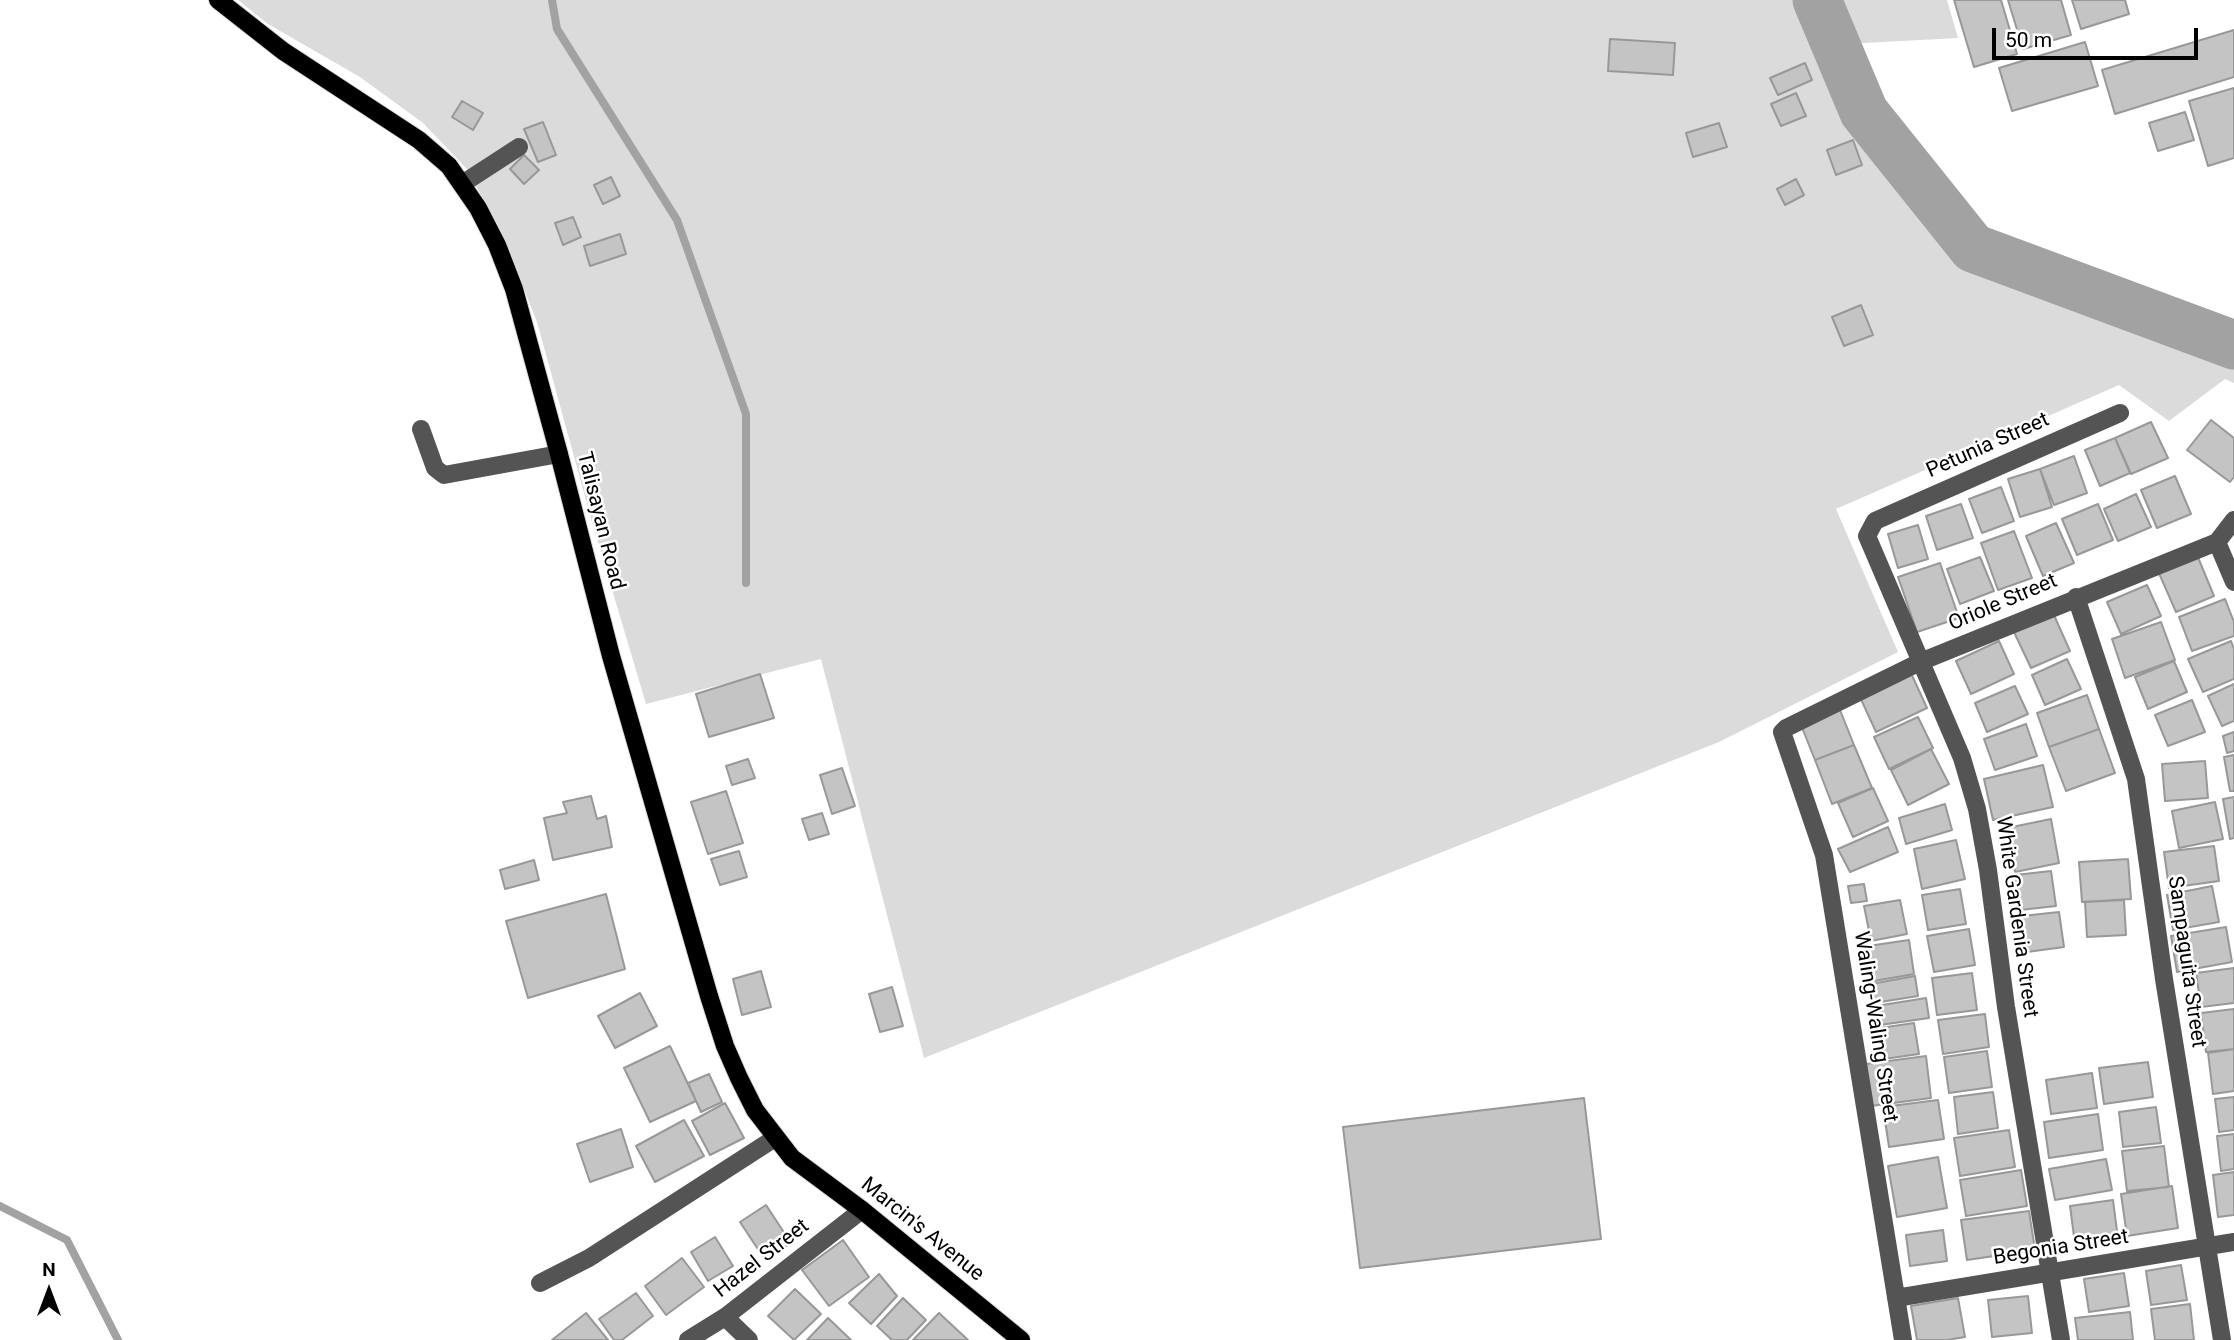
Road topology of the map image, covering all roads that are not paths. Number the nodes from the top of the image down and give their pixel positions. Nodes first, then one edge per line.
1 (218, 0) edge
2 (519, 147) dead end
3 (462, 184) junction
4 (2120, 413) dead end
5 (421, 429) dead end
6 (559, 454) junction
7 (1875, 520) joint
8 (2234, 520) edge
9 (2217, 542) junction
10 (2234, 582) edge
11 (2076, 597) junction
12 (1920, 662) junction
13 (1786, 728) joint
14 (775, 1138) junction
15 (792, 1158) joint
16 (862, 1210) junction
17 (2234, 1242) edge
18 (2206, 1247) junction
19 (2050, 1273) junction
20 (540, 1283) dead end
21 (1896, 1298) junction
22 (725, 1317) junction
23 (688, 1340) edge
24 (750, 1340) edge
25 (1021, 1340) edge
26 (1903, 1340) edge
27 (2061, 1340) edge
28 (2221, 1340) edge

1 - 3 main road, Talisayan Road
2 - 3 street
3 - 6 main road, Talisayan Road
4 - 7 street, Petunia Street
5 - 6 street
6 - 14 main road, Talisayan Road
7 - 12 street, White Gardenia Street
8 - 9 street
9 - 10 street
9 - 11 street, Oriole Street
11 - 12 street, Oriole Street
11 - 18 street, Sampaguita Street
12 - 13 street, Oriole Street
12 - 19 street, White Gardenia Street
13 - 21 street, Waling-Waling Street
14 - 15 main road, Talisayan Road
14 - 20 street
15 - 16 main road, Marcin's Avenue
16 - 22 street, Hazel Street
16 - 25 main road, Marcin's Avenue
17 - 18 street, Begonia Street
18 - 19 street, Begonia Street
18 - 28 street, Sampaguita Street
19 - 21 street, Begonia Street
19 - 27 street, White Gardenia Street
21 - 26 street, Waling-Waling Street
22 - 23 street, Hazel Street
22 - 24 street

